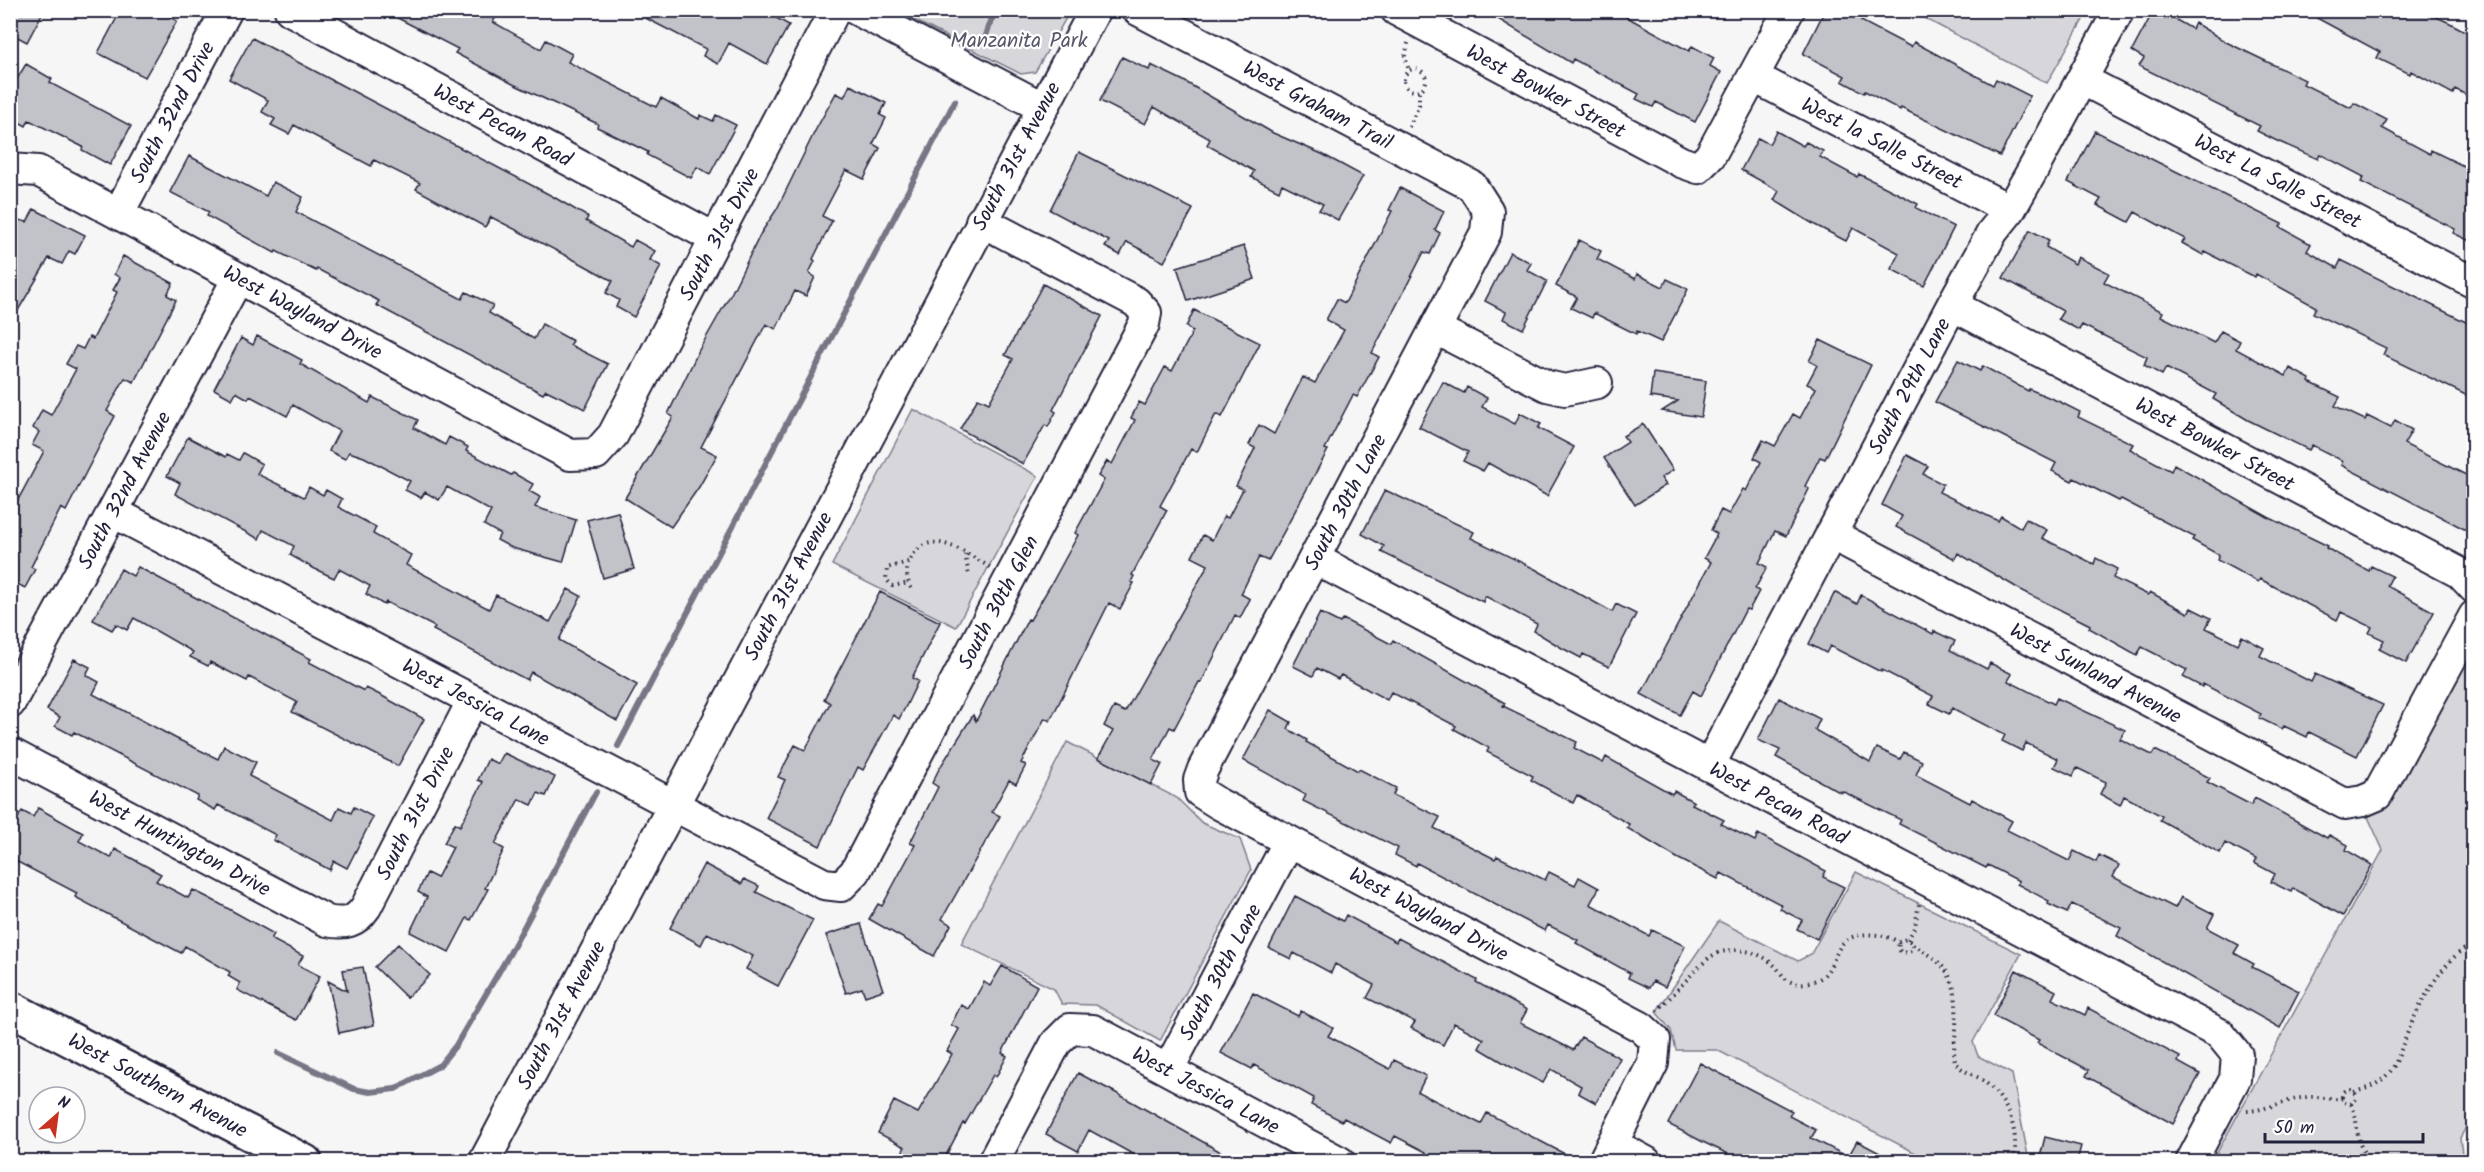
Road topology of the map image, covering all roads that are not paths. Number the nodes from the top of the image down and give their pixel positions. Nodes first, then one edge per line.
1 (226, 10) edge
2 (290, 10) edge
3 (836, 10) edge
4 (857, 10) edge
5 (1095, 10) edge
6 (1138, 10) edge
7 (1396, 10) edge
8 (1789, 10) edge
9 (2119, 10) edge
10 (1754, 77) junction
11 (2083, 80) junction
12 (1042, 107) junction
13 (10, 170) edge
14 (2010, 210) junction
15 (1488, 211) joint
16 (118, 214) junction
17 (981, 222) junction
18 (716, 238) junction
19 (238, 278) junction
20 (2474, 283) edge
21 (1952, 305) junction
22 (1436, 329) junction
23 (1597, 383) dead end
24 (596, 454) joint
25 (113, 512) junction
26 (1831, 534) junction
27 (1315, 559) junction
28 (2474, 588) edge
29 (2474, 616) edge
30 (473, 700) junction
31 (10, 704) edge
32 (10, 753) edge
33 (1708, 766) junction
34 (1200, 792) joint
35 (673, 804) junction
36 (1289, 841) junction
37 (841, 886) joint
38 (352, 921) joint
39 (10, 1008) edge
40 (1168, 1070) junction
41 (1608, 1153) edge
42 (304, 1161) edge
43 (483, 1161) edge
44 (993, 1161) edge
45 (1340, 1161) edge
46 (1646, 1161) edge
47 (2191, 1161) edge

1 - 16 street, South 32nd Drive
2 - 18 street, West Pecan Road
3 - 18 street, South 31st Drive
4 - 12 street
5 - 12 street, South 31st Avenue
6 - 15 street, West Graham Trail
7 - 10 street, West Bowker Street
8 - 10 street
9 - 11 street, South 29th Lane
10 - 14 street, West la Salle Street
11 - 14 street, South 29th Lane
11 - 20 street, West La Salle Street
12 - 17 street, South 31st Avenue
13 - 16 street, West Wayland Drive
14 - 21 street, South 29th Lane
15 - 22 street, South 30th Lane
16 - 19 street, West Wayland Drive
17 - 35 street, South 31st Avenue
17 - 37 street, South 30th Glen
18 - 24 street, South 31st Drive
19 - 24 street, West Wayland Drive
19 - 25 street, South 32nd Avenue
21 - 26 street, South 29th Lane
21 - 28 street, West Bowker Street
22 - 23 street
22 - 27 street, South 30th Lane
25 - 30 street, West Jessica Lane
25 - 31 street, South 32nd Avenue
26 - 29 street, West Sunland Avenue
26 - 33 street, South 29th Lane
27 - 33 street, West Pecan Road
27 - 34 street, South 30th Lane
30 - 35 street, West Jessica Lane
30 - 38 street, South 31st Drive
32 - 38 street, West Huntington Drive
33 - 47 street, West Pecan Road
34 - 36 street, West Wayland Drive
35 - 37 street, West Jessica Lane
35 - 43 street, South 31st Avenue
36 - 40 street, South 30th Lane
36 - 41 street, West Wayland Drive
39 - 42 main road, West Southern Avenue
40 - 44 street, West Jessica Lane
40 - 45 street, West Jessica Lane
41 - 46 street

